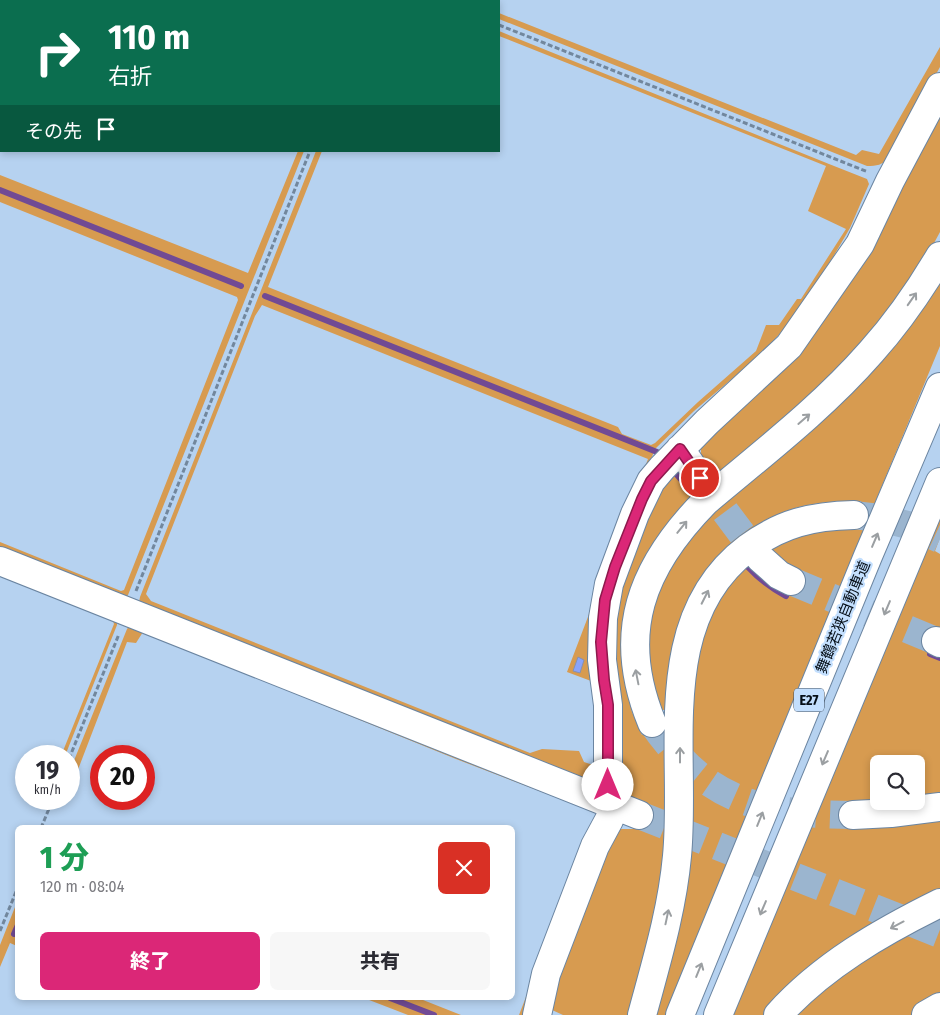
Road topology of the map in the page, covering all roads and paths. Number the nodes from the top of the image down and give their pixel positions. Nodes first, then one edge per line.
1 (500, 25) edge
2 (940, 87) edge
3 (310, 152) edge
4 (890, 181) junction
5 (940, 256) edge
6 (940, 387) edge
7 (680, 449) junction
8 (700, 478) tunnel mouth
9 (940, 482) edge
10 (854, 515) tunnel mouth
11 (760, 558) tunnel mouth
12 (0, 561) edge
13 (790, 581) tunnel mouth
14 (127, 612) junction
15 (652, 723) tunnel mouth
16 (75, 745) edge
17 (614, 806) junction
18 (940, 807) edge
19 (48, 810) edge
20 (853, 814) tunnel mouth
21 (639, 815) tunnel mouth
22 (42, 825) edge
23 (15, 894) edge
24 (940, 903) edge
25 (0, 931) edge
26 (940, 1007) edge
27 (537, 1015) edge
28 (642, 1015) edge
29 (680, 1015) edge
30 (718, 1015) edge
31 (778, 1015) edge
32 (926, 1015) edge

1 - 4 path
2 - 4 main road
3 - 14 path
4 - 7 main road
15 -> 5 main road
29 -> 6 main road, 舞鶴若狭自動車道 / E27
7 - 8 main road
7 - 17 main road
9 -> 30 main road, E27
28 -> 10 main road
11 - 13 main road
12 - 14 main road
14 - 16 path
14 - 17 main road
17 - 21 main road
17 - 27 main road
18 - 20 main road
19 - 22 path
23 - 25 path
24 -> 31 main road
26 - 32 main road

